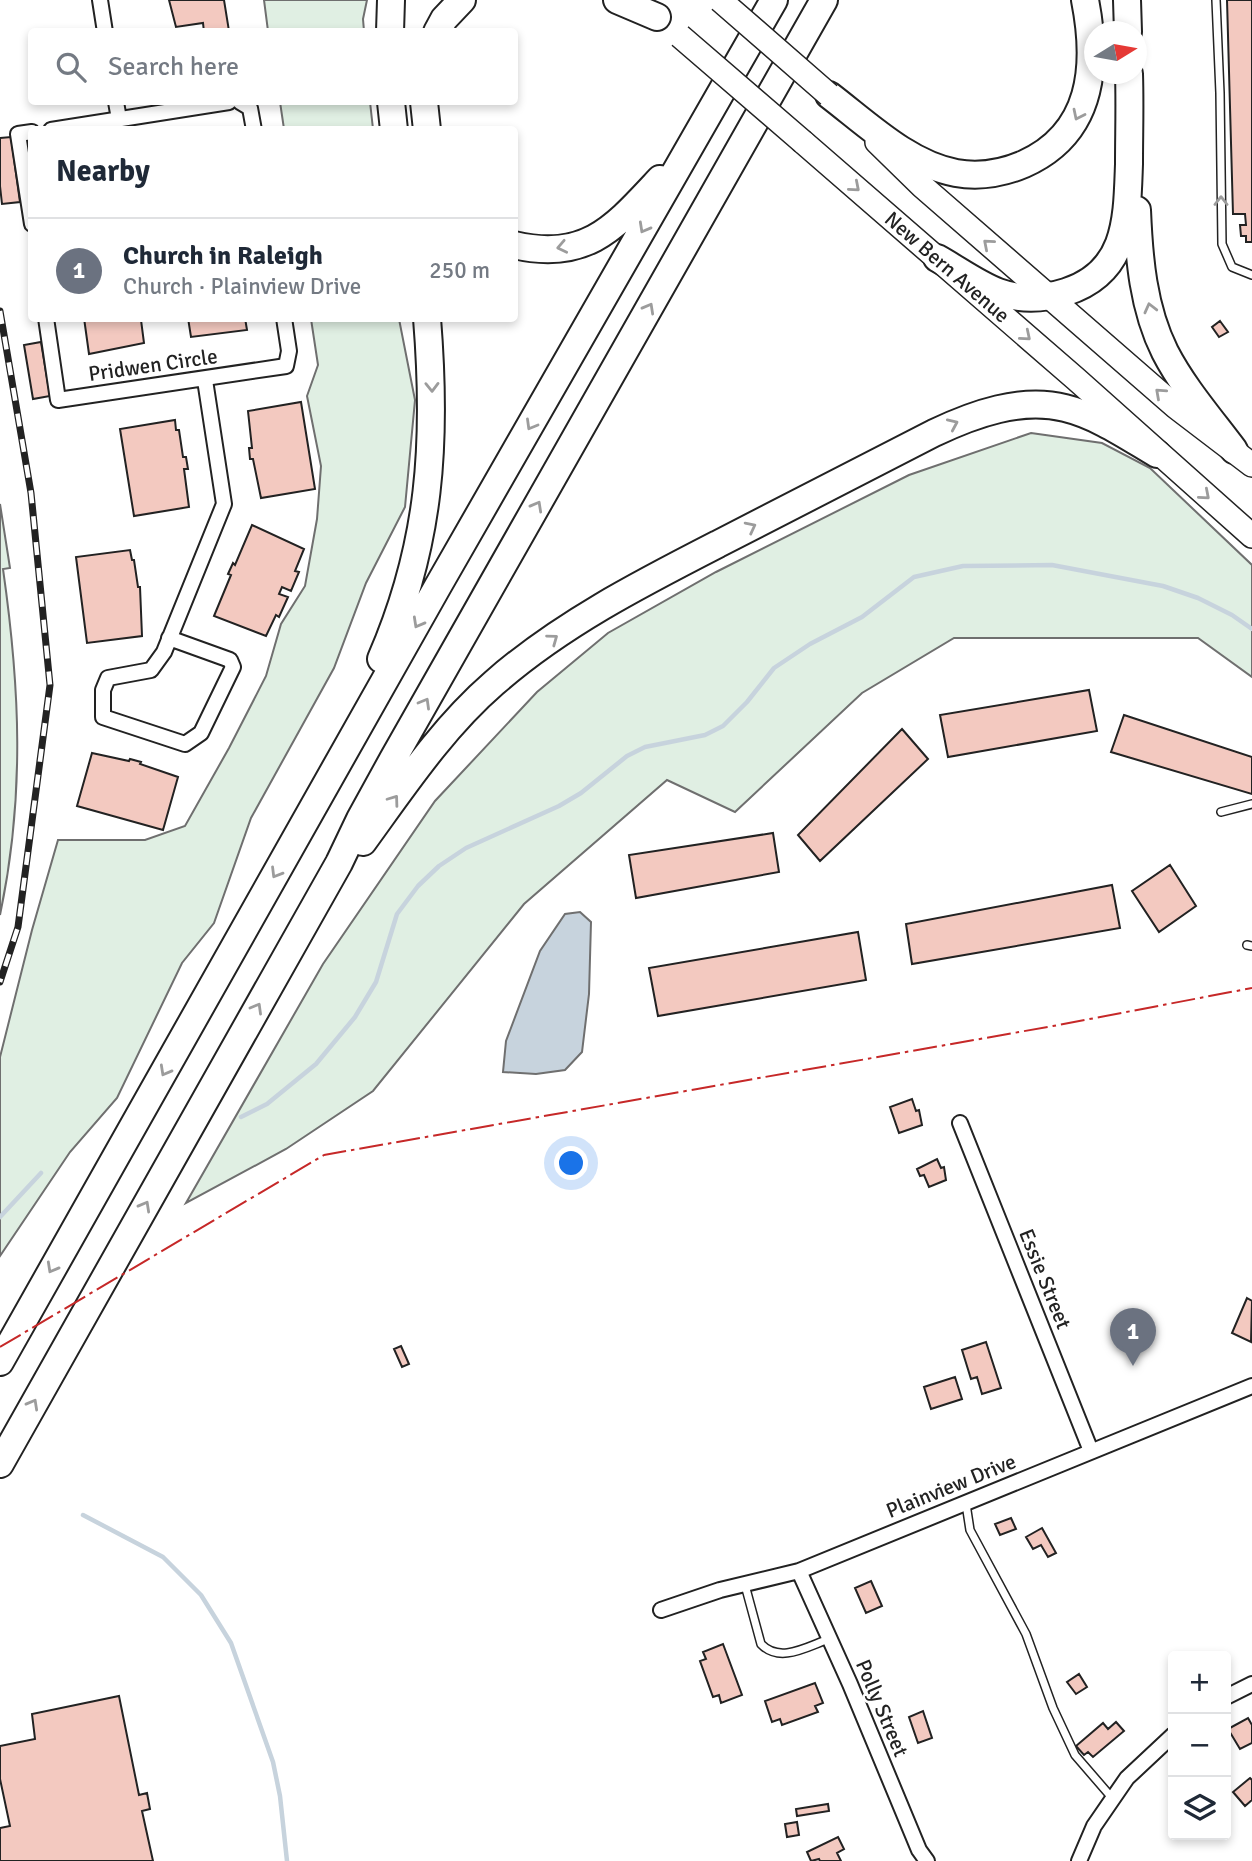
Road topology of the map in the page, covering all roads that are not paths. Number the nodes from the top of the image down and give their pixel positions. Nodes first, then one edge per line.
1 (100, 0) edge
2 (391, 0) edge
3 (462, 0) edge
4 (617, 0) edge
5 (720, 0) edge
6 (774, 0) edge
7 (830, 0) edge
8 (1085, 0) edge
9 (1127, 0) edge
10 (1216, 0) edge
11 (648, 8) edge
12 (818, 10) edge
13 (1128, 21) edge
14 (104, 28) edge
15 (390, 28) edge
16 (439, 28) edge
17 (1129, 84) edge
18 (830, 95) junction
19 (117, 105) edge
20 (210, 105) edge
21 (245, 105) edge
22 (391, 105) edge
23 (424, 105) edge
24 (1130, 107) junction
25 (119, 119) junction
26 (76, 126) edge
27 (253, 126) edge
28 (394, 126) edge
29 (427, 126) edge
30 (28, 133) edge
31 (690, 147) junction
32 (28, 199) edge
33 (518, 246) edge
34 (937, 258) junction
35 (1252, 275) edge
36 (1051, 297) junction
37 (47, 322) edge
38 (285, 322) edge
39 (427, 322) edge
40 (205, 380) junction
41 (1157, 454) junction
42 (1243, 457) edge
43 (1252, 536) edge
44 (169, 638) junction
45 (1252, 804) edge
46 (1221, 812) dead end
47 (310, 813) junction
48 (310, 914) junction
49 (960, 1122) dead end
50 (0, 1362) edge
51 (1252, 1386) edge
52 (1091, 1451) junction
53 (0, 1464) edge
54 (965, 1503) junction
55 (799, 1571) junction
56 (744, 1584) junction
57 (661, 1611) dead end
58 (830, 1639) junction
59 (1252, 1684) edge
60 (1231, 1694) edge
61 (1168, 1740) edge
62 (1113, 1799) junction
63 (927, 1861) edge
64 (1079, 1861) edge

1 - 14 street
2 - 15 highway
3 - 16 highway
4 - 11 highway
5 - 18 main road, bridge
6 - 31 highway
7 - 12 highway
8 -> 18 highway
9 - 13 highway
35 -> 10 lane
11 -> 34 main road, New Bern Avenue, bridge
48 -> 12 highway
17 - 24 highway
36 -> 18 main road
19 - 25 street
20 - 25 street
21 - 27 street
22 - 28 highway
23 - 29 highway
24 - 36 highway
42 -> 24 highway
25 - 26 street
30 - 32 street
31 -> 33 highway
31 -> 47 highway
34 - 36 highway
34 -> 41 main road, New Bern Avenue
42 -> 36 main road
37 - 40 street, Pridwen Circle
38 - 40 street, Pridwen Circle
39 -> 47 highway
40 - 44 street
41 -> 43 main road, New Bern Avenue
48 -> 41 highway
44 - 44 street
45 - 46 lane
47 -> 50 highway
53 -> 48 highway
49 - 52 street, Essie Street
51 - 52 street, Plainview Drive
52 - 54 street, Plainview Drive
54 - 55 street, Plainview Drive
54 - 62 lane
55 - 56 street, Plainview Drive
55 - 58 street, Polly Street
56 - 57 street, Plainview Drive
56 - 58 lane
58 - 63 street, Polly Street
59 - 60 street
61 - 62 street
62 - 64 street

